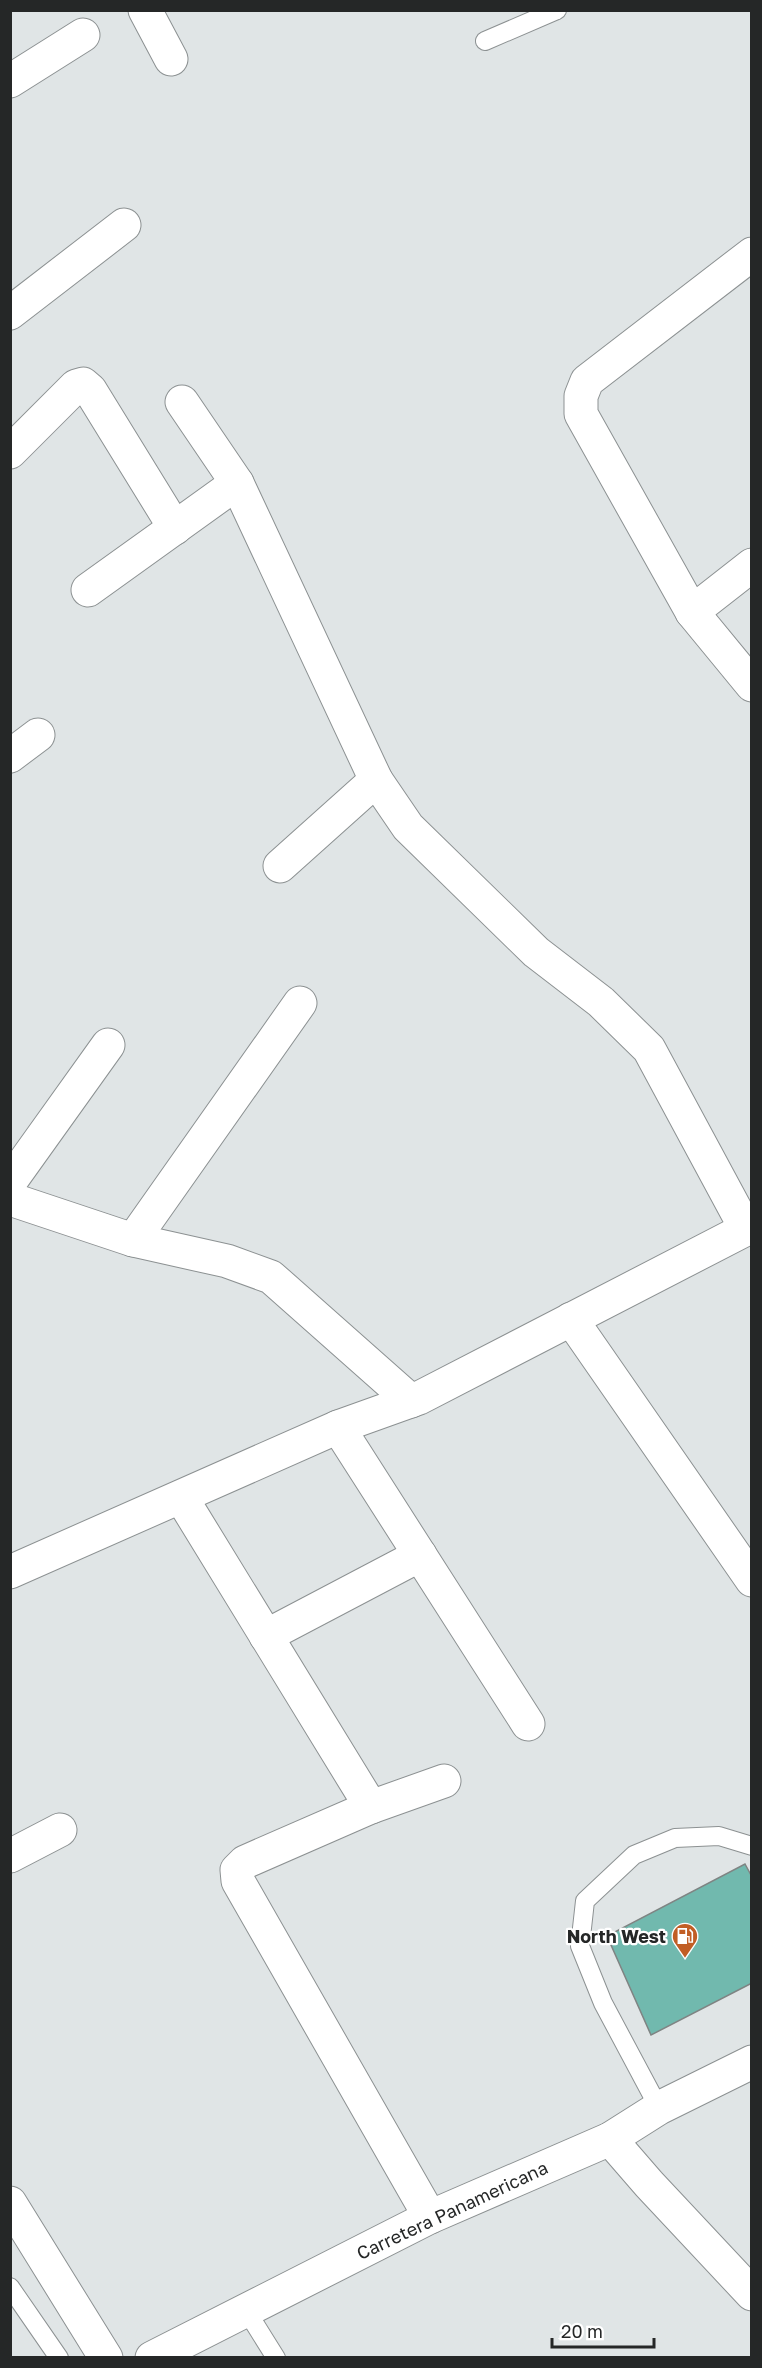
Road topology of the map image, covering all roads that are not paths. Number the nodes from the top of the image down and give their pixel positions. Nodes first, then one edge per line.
1 (145, 10) edge
2 (557, 10) edge
3 (82, 35) dead end
4 (485, 40) dead end
5 (171, 59) dead end
6 (10, 81) edge
7 (124, 225) dead end
8 (752, 254) edge
9 (10, 313) edge
10 (182, 402) dead end
11 (10, 452) edge
12 (237, 483) junction
13 (175, 528) junction
14 (752, 565) edge
15 (88, 590) dead end
16 (692, 612) junction
17 (752, 685) edge
18 (38, 735) dead end
19 (10, 756) edge
20 (376, 780) junction
21 (280, 866) dead end
22 (300, 1003) dead end
23 (108, 1045) dead end
24 (10, 1182) edge
25 (10, 1199) edge
26 (45, 1209) junction
27 (10, 1227) edge
28 (749, 1228) edge
29 (133, 1240) junction
30 (571, 1319) junction
31 (411, 1401) junction
32 (338, 1427) junction
33 (181, 1497) junction
34 (420, 1555) junction
35 (10, 1572) edge
36 (752, 1580) edge
37 (266, 1636) junction
38 (528, 1724) dead end
39 (444, 1781) dead end
40 (370, 1807) junction
41 (60, 1830) dead end
42 (752, 1846) edge
43 (10, 1856) edge
44 (752, 2062) edge
45 (659, 2108) junction
46 (610, 2139) junction
47 (10, 2203) edge
48 (430, 2217) junction
49 (10, 2287) edge
50 (752, 2294) edge
51 (246, 2310) junction
52 (59, 2358) edge
53 (106, 2358) edge
54 (152, 2358) edge
55 (276, 2358) edge

1 - 5 street
2 - 4 lane
3 - 6 street
7 - 9 street
8 - 16 street
10 - 12 street
11 - 13 street
12 - 13 street
12 - 20 street
13 - 15 street
14 - 16 street
16 - 17 street
18 - 19 street
20 - 21 street
20 - 28 street
22 - 29 street
23 - 24 street
25 - 26 street
26 - 27 street
26 - 29 street
28 - 30 street
29 - 31 street
30 - 31 street
30 - 36 street
31 - 32 street
32 - 33 street
32 - 34 street
33 - 35 street
33 - 37 street
34 - 37 street
34 - 38 street
37 - 40 street
39 - 40 street
40 - 48 street
41 - 43 street
42 - 45 lane
44 - 45 street, Carretera Panamericana
45 - 46 street, Carretera Panamericana
46 - 48 street, Carretera Panamericana
46 - 50 street
47 - 53 street
48 - 51 street, Carretera Panamericana
49 - 52 lane
51 - 54 street, Carretera Panamericana
51 - 55 lane

